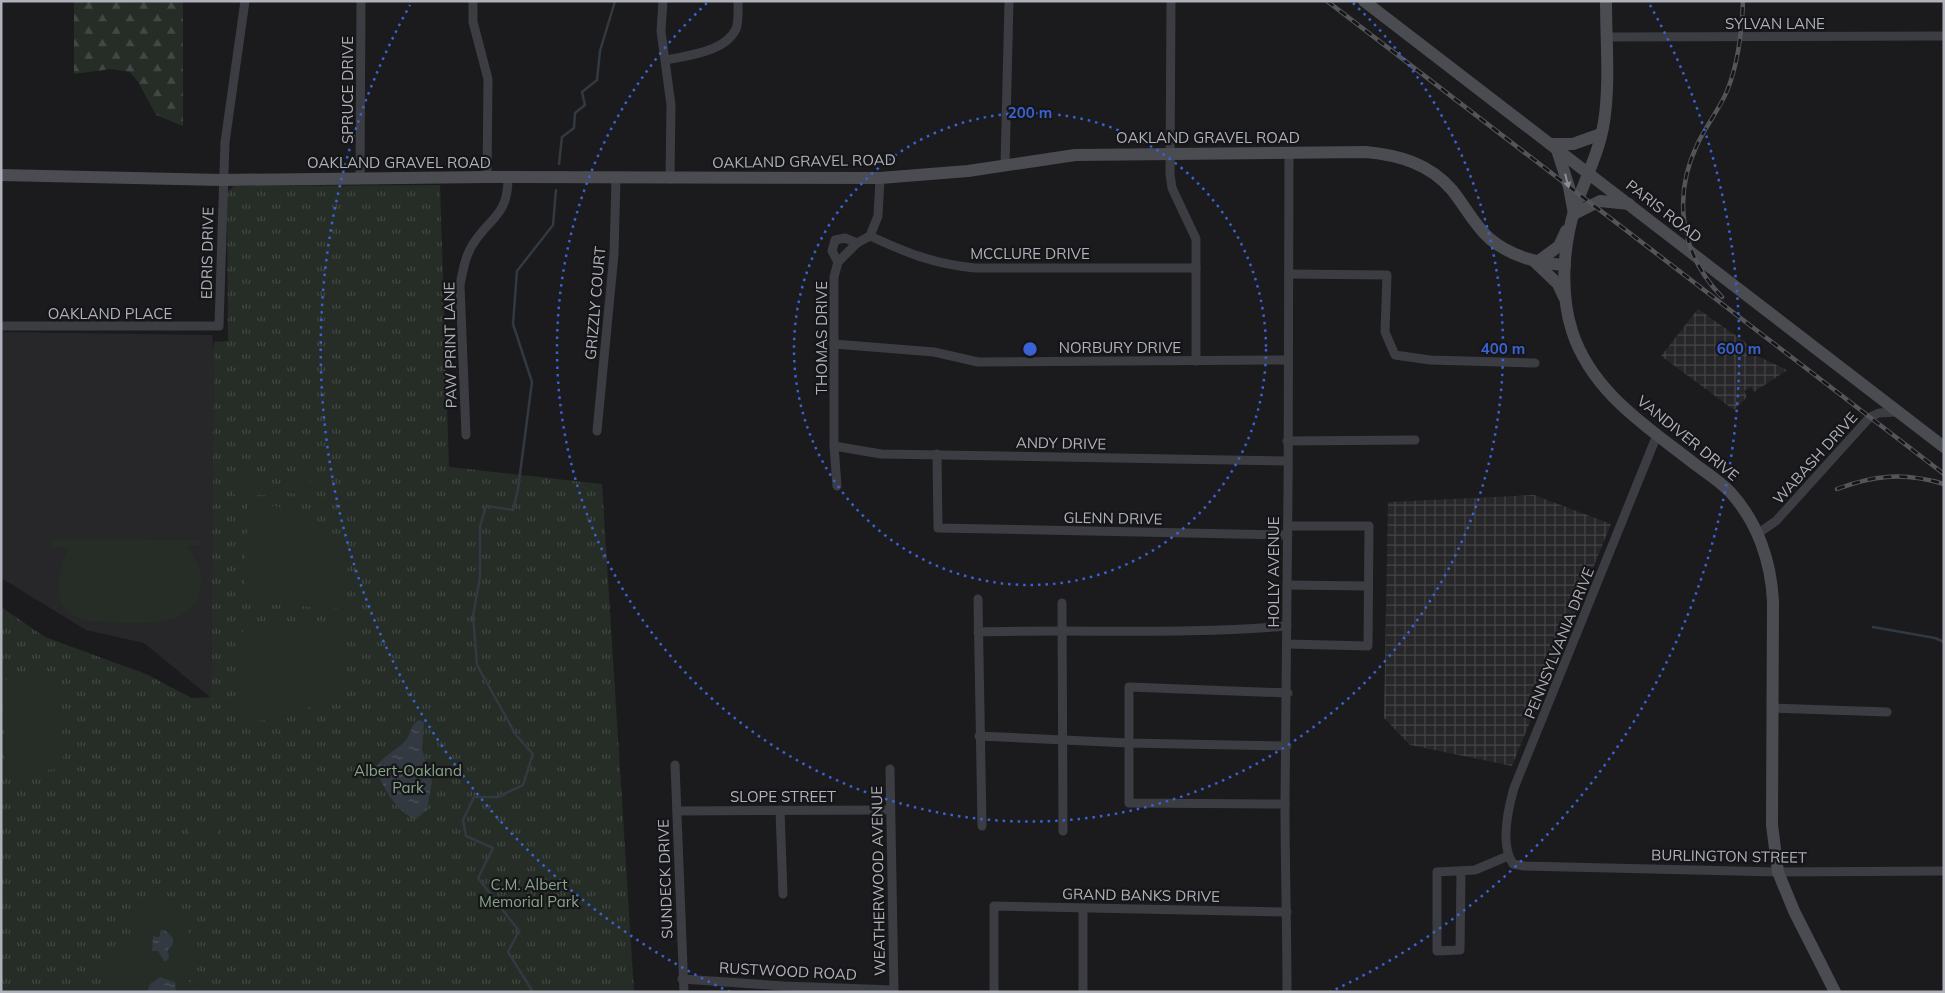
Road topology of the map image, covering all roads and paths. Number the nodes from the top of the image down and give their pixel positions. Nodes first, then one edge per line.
1 (245, 1) edge
2 (360, 1) edge
3 (473, 1) edge
4 (663, 1) edge
5 (738, 1) edge
6 (1009, 1) edge
7 (1171, 1) edge
8 (1364, 1) edge
9 (1606, 1) edge
10 (1944, 36) edge
11 (1606, 37) junction
12 (666, 60) junction
13 (1601, 134) junction
14 (1553, 146) junction
15 (1289, 152) junction
16 (1169, 153) junction
17 (1005, 165) junction
18 (1589, 174) junction
19 (1, 175) edge
20 (487, 177) junction
21 (360, 178) junction
22 (508, 178) junction
23 (616, 178) junction
24 (880, 178) junction
25 (670, 179) junction
26 (222, 180) junction
27 (1629, 204) junction
28 (1573, 217) junction
29 (870, 236) junction
30 (857, 243) junction
31 (838, 262) junction
32 (1536, 263) junction
33 (1565, 265) junction
34 (1196, 268) junction
35 (1289, 274) junction
36 (1566, 303) junction
37 (1, 326) edge
38 (219, 326) joint
39 (834, 344) junction
40 (1196, 360) junction
41 (1288, 360) junction
42 (1535, 363) dead end
43 (1897, 412) junction
44 (596, 431) dead end
45 (466, 435) dead end
46 (1657, 435) junction
47 (1287, 440) junction
48 (1415, 440) dead end
49 (834, 446) junction
50 (1944, 447) edge
51 (937, 454) junction
52 (1287, 461) junction
53 (837, 486) dead end
54 (1288, 530) junction
55 (1757, 534) junction
56 (1287, 586) junction
57 (1368, 586) junction
58 (978, 599) dead end
59 (1062, 603) dead end
60 (1287, 626) junction
61 (1064, 629) junction
62 (978, 632) junction
63 (1287, 644) junction
64 (1288, 693) junction
65 (1773, 708) junction
66 (1887, 712) dead end
67 (979, 736) junction
68 (1064, 740) junction
69 (1128, 743) junction
70 (1287, 746) junction
71 (675, 765) dead end
72 (890, 769) dead end
73 (1286, 804) junction
74 (780, 810) junction
75 (890, 810) junction
76 (677, 811) junction
77 (982, 826) dead end
78 (1063, 831) dead end
79 (1508, 856) junction
80 (1461, 871) junction
81 (1944, 871) edge
82 (1778, 872) junction
83 (782, 894) dead end
84 (1083, 908) junction
85 (1287, 912) junction
86 (682, 979) junction
87 (894, 991) edge
88 (684, 992) edge
89 (994, 992) edge
90 (1083, 992) edge
91 (1287, 992) edge
92 (1835, 992) edge

1 - 26 street, EDRIS DRIVE
2 - 21 street, SPRUCE DRIVE
3 - 20 street
4 - 12 street
5 - 12 street
6 - 17 street
7 - 16 street
8 - 14 main road, PARIS ROAD
9 - 11 main road, VANDIVER DRIVE
10 - 11 street, SYLVAN LANE
11 - 13 main road, VANDIVER DRIVE
12 - 25 street
13 - 14 main road
13 - 18 main road, VANDIVER DRIVE
14 - 18 main road, PARIS ROAD
14 -> 28 main road
15 - 16 main road, OAKLAND GRAVEL ROAD
15 - 32 main road, OAKLAND GRAVEL ROAD
15 - 35 street, HOLLY AVENUE
16 - 17 main road, OAKLAND GRAVEL ROAD
16 - 34 street
17 - 24 main road, OAKLAND GRAVEL ROAD
18 - 27 main road, PARIS ROAD
18 - 28 main road, VANDIVER DRIVE
19 - 26 main road, OAKLAND GRAVEL ROAD
20 - 21 main road, OAKLAND GRAVEL ROAD
20 - 22 main road, OAKLAND GRAVEL ROAD
21 - 26 main road, OAKLAND GRAVEL ROAD
22 - 23 main road, OAKLAND GRAVEL ROAD
22 - 45 street, PAW PRINT LANE
23 - 25 main road, OAKLAND GRAVEL ROAD
23 - 44 street, GRIZZLY COURT
24 - 25 main road, OAKLAND GRAVEL ROAD
24 - 29 street
26 - 38 street, EDRIS DRIVE
27 - 28 main road
27 - 43 main road, PARIS ROAD
28 - 32 main road
28 - 33 main road, VANDIVER DRIVE
29 - 30 street, THOMAS DRIVE
29 - 34 street, MCCLURE DRIVE
30 - 31 street, THOMAS DRIVE
30 - 31 street
31 - 39 street, THOMAS DRIVE
32 - 33 main road, OAKLAND GRAVEL ROAD
32 - 36 main road
33 - 36 main road, VANDIVER DRIVE
34 - 40 street
35 - 41 street, HOLLY AVENUE
35 - 42 street
36 - 46 main road, VANDIVER DRIVE
37 - 38 street, OAKLAND PLACE
39 - 40 street, NORBURY DRIVE
39 - 49 street, THOMAS DRIVE
40 - 41 street, NORBURY DRIVE
41 - 47 street, HOLLY AVENUE
43 - 50 main road, PARIS ROAD
43 - 55 street, WABASH DRIVE
46 - 55 main road, VANDIVER DRIVE
46 - 79 street, PENNSYLVANIA DRIVE
47 - 48 street
47 - 52 street, HOLLY AVENUE
49 - 51 street, ANDY DRIVE
49 - 53 street, THOMAS DRIVE
51 - 52 street, ANDY DRIVE
51 - 54 street, GLENN DRIVE
52 - 54 street, HOLLY AVENUE
54 - 56 street, HOLLY AVENUE
54 - 57 street, GLENN DRIVE
55 - 65 main road, VANDIVER DRIVE
56 - 57 street
56 - 60 street, HOLLY AVENUE
57 - 63 street
58 - 62 street
59 - 61 street
60 - 61 street
60 - 63 street, HOLLY AVENUE
61 - 62 street
61 - 68 street
62 - 67 street
63 - 64 street, HOLLY AVENUE
64 - 69 street
64 - 70 street, HOLLY AVENUE
65 - 66 street
65 - 82 main road, VANDIVER DRIVE
67 - 68 street
67 - 77 street
68 - 69 street
68 - 78 street
69 - 70 street
69 - 73 street
70 - 73 street, HOLLY AVENUE
71 - 76 street, SUNDECK DRIVE
72 - 75 street, WEATHERWOOD AVENUE
73 - 85 street, HOLLY AVENUE
74 - 75 street, SLOPE STREET
74 - 76 street, SLOPE STREET
74 - 83 street
75 - 87 street, WEATHERWOOD AVENUE
76 - 86 street, SUNDECK DRIVE
79 - 80 street
79 - 82 street, BURLINGTON STREET
80 - 80 street
81 - 82 street, BURLINGTON STREET
82 - 92 main road, VANDIVER DRIVE
84 - 85 street, GRAND BANKS DRIVE
84 - 89 street, GRAND BANKS DRIVE
84 - 90 street
85 - 91 street, HOLLY AVENUE
86 - 87 street, RUSTWOOD ROAD
86 - 88 street, SUNDECK DRIVE

